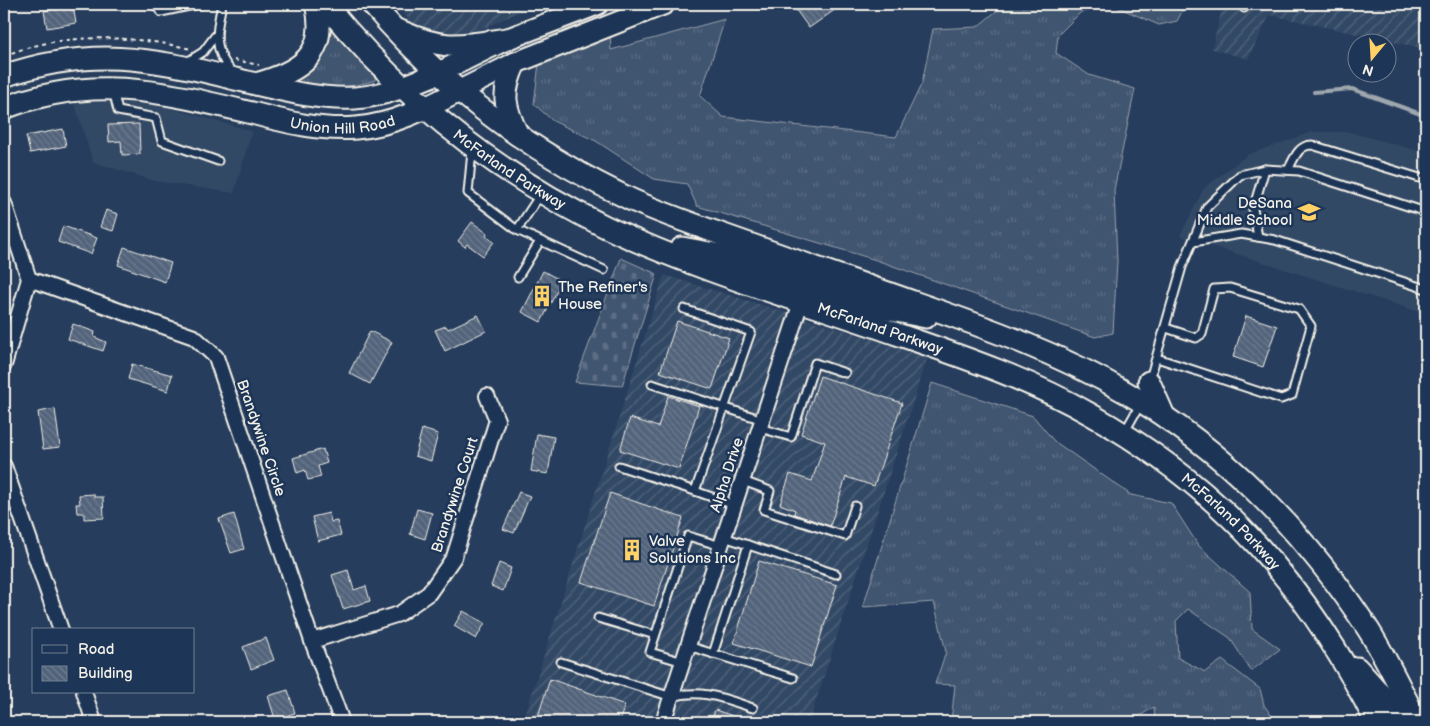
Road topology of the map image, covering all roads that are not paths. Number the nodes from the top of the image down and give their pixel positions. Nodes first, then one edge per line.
1 (154, 4) edge
2 (199, 4) edge
3 (222, 4) edge
4 (316, 4) edge
5 (325, 4) edge
6 (372, 4) edge
7 (598, 4) edge
8 (664, 4) edge
9 (393, 28) junction
10 (216, 36) junction
11 (507, 40) junction
12 (515, 63) junction
13 (180, 65) junction
14 (438, 72) junction
15 (4, 76) edge
16 (254, 77) junction
17 (112, 88) junction
18 (402, 88) junction
19 (459, 91) junction
20 (4, 108) edge
21 (424, 109) junction
22 (518, 136) junction
23 (472, 147) junction
24 (218, 161) dead end
25 (1265, 169) junction
26 (1288, 170) junction
27 (1426, 180) edge
28 (542, 193) junction
29 (4, 203) edge
30 (1426, 212) edge
31 (518, 230) junction
32 (1258, 237) junction
33 (540, 241) junction
34 (1193, 242) junction
35 (604, 270) dead end
36 (518, 277) dead end
37 (29, 279) junction
38 (807, 284) junction
39 (1426, 289) edge
40 (684, 309) dead end
41 (1166, 328) junction
42 (1157, 358) junction
43 (4, 365) edge
44 (845, 373) dead end
45 (652, 384) dead end
46 (1145, 392) junction
47 (487, 396) dead end
48 (724, 408) junction
49 (761, 424) junction
50 (1123, 433) junction
51 (4, 466) edge
52 (619, 466) dead end
53 (743, 481) junction
54 (695, 491) junction
55 (734, 505) junction
56 (855, 506) dead end
57 (723, 542) junction
58 (748, 545) junction
59 (836, 574) dead end
60 (598, 618) dead end
61 (60, 628) edge
62 (655, 635) junction
63 (312, 641) junction
64 (688, 646) junction
65 (1337, 649) junction
66 (713, 654) junction
67 (561, 662) dead end
68 (683, 662) junction
69 (793, 678) dead end
70 (85, 694) edge
71 (672, 697) junction
72 (753, 708) dead end
73 (94, 722) edge
74 (342, 722) edge
75 (664, 722) edge
76 (1376, 722) edge
77 (1397, 722) edge
78 (1417, 722) edge

1 - 2 lane
3 - 10 lane
4 - 16 main road
5 - 18 main road, McFarland Parkway
6 - 9 main road, McFarland Parkway
7 - 11 street, Union Hill Road
8 - 12 street, Union Hill Road
9 - 11 main road
9 - 14 main road, McFarland Parkway
10 - 13 lane
10 - 16 lane
11 - 14 street, Union Hill Road
12 - 19 street, Union Hill Road
12 - 22 main road
13 - 15 main road, Union Hill Road
13 - 16 main road, Union Hill Road
14 - 18 main road, Union Hill Road
14 - 19 main road, McFarland Parkway
16 - 18 main road, Union Hill Road
17 - 20 main road, Union Hill Road
17 - 21 main road, Union Hill Road
17 - 24 lane
18 - 21 main road, McFarland Parkway
19 - 21 main road, Union Hill Road
19 - 22 main road, McFarland Parkway
21 - 23 main road, McFarland Parkway
22 - 38 main road, McFarland Parkway
23 - 28 main road, McFarland Parkway
23 - 31 lane
25 - 26 lane
25 - 32 lane
25 - 34 lane
26 - 27 lane
26 - 30 lane
28 - 31 lane
28 - 38 main road, McFarland Parkway
29 - 37 street
31 - 33 lane
32 - 34 lane
32 - 39 lane
33 - 35 lane
33 - 36 lane
34 - 41 lane
37 - 43 street
37 - 63 street, Brandywine Circle
38 - 46 main road
38 - 49 street, Alpha Drive
38 - 50 main road, McFarland Parkway
40 - 48 lane
41 - 42 lane
41 - 42 lane
42 - 46 lane
44 - 49 lane
45 - 48 lane
46 - 50 lane
46 - 78 main road
47 - 63 street, Brandywine Court
48 - 49 lane
48 - 54 lane
49 - 53 street, Alpha Drive
50 - 65 main road, McFarland Parkway
51 - 61 street
52 - 54 lane
53 - 55 street, Alpha Drive
53 - 56 lane
54 - 55 lane
55 - 57 street, Alpha Drive
57 - 58 lane
57 - 62 lane
57 - 64 street, Alpha Drive
58 - 59 lane
58 - 66 lane
60 - 62 lane
62 - 68 lane
63 - 74 street, Brandywine Circle
64 - 66 lane
64 - 68 street, Alpha Drive
65 - 76 main road, McFarland Parkway
65 - 77 main road
66 - 69 lane
67 - 71 lane
68 - 71 street, Alpha Drive
70 - 73 street
71 - 72 lane
71 - 75 street, Alpha Drive

